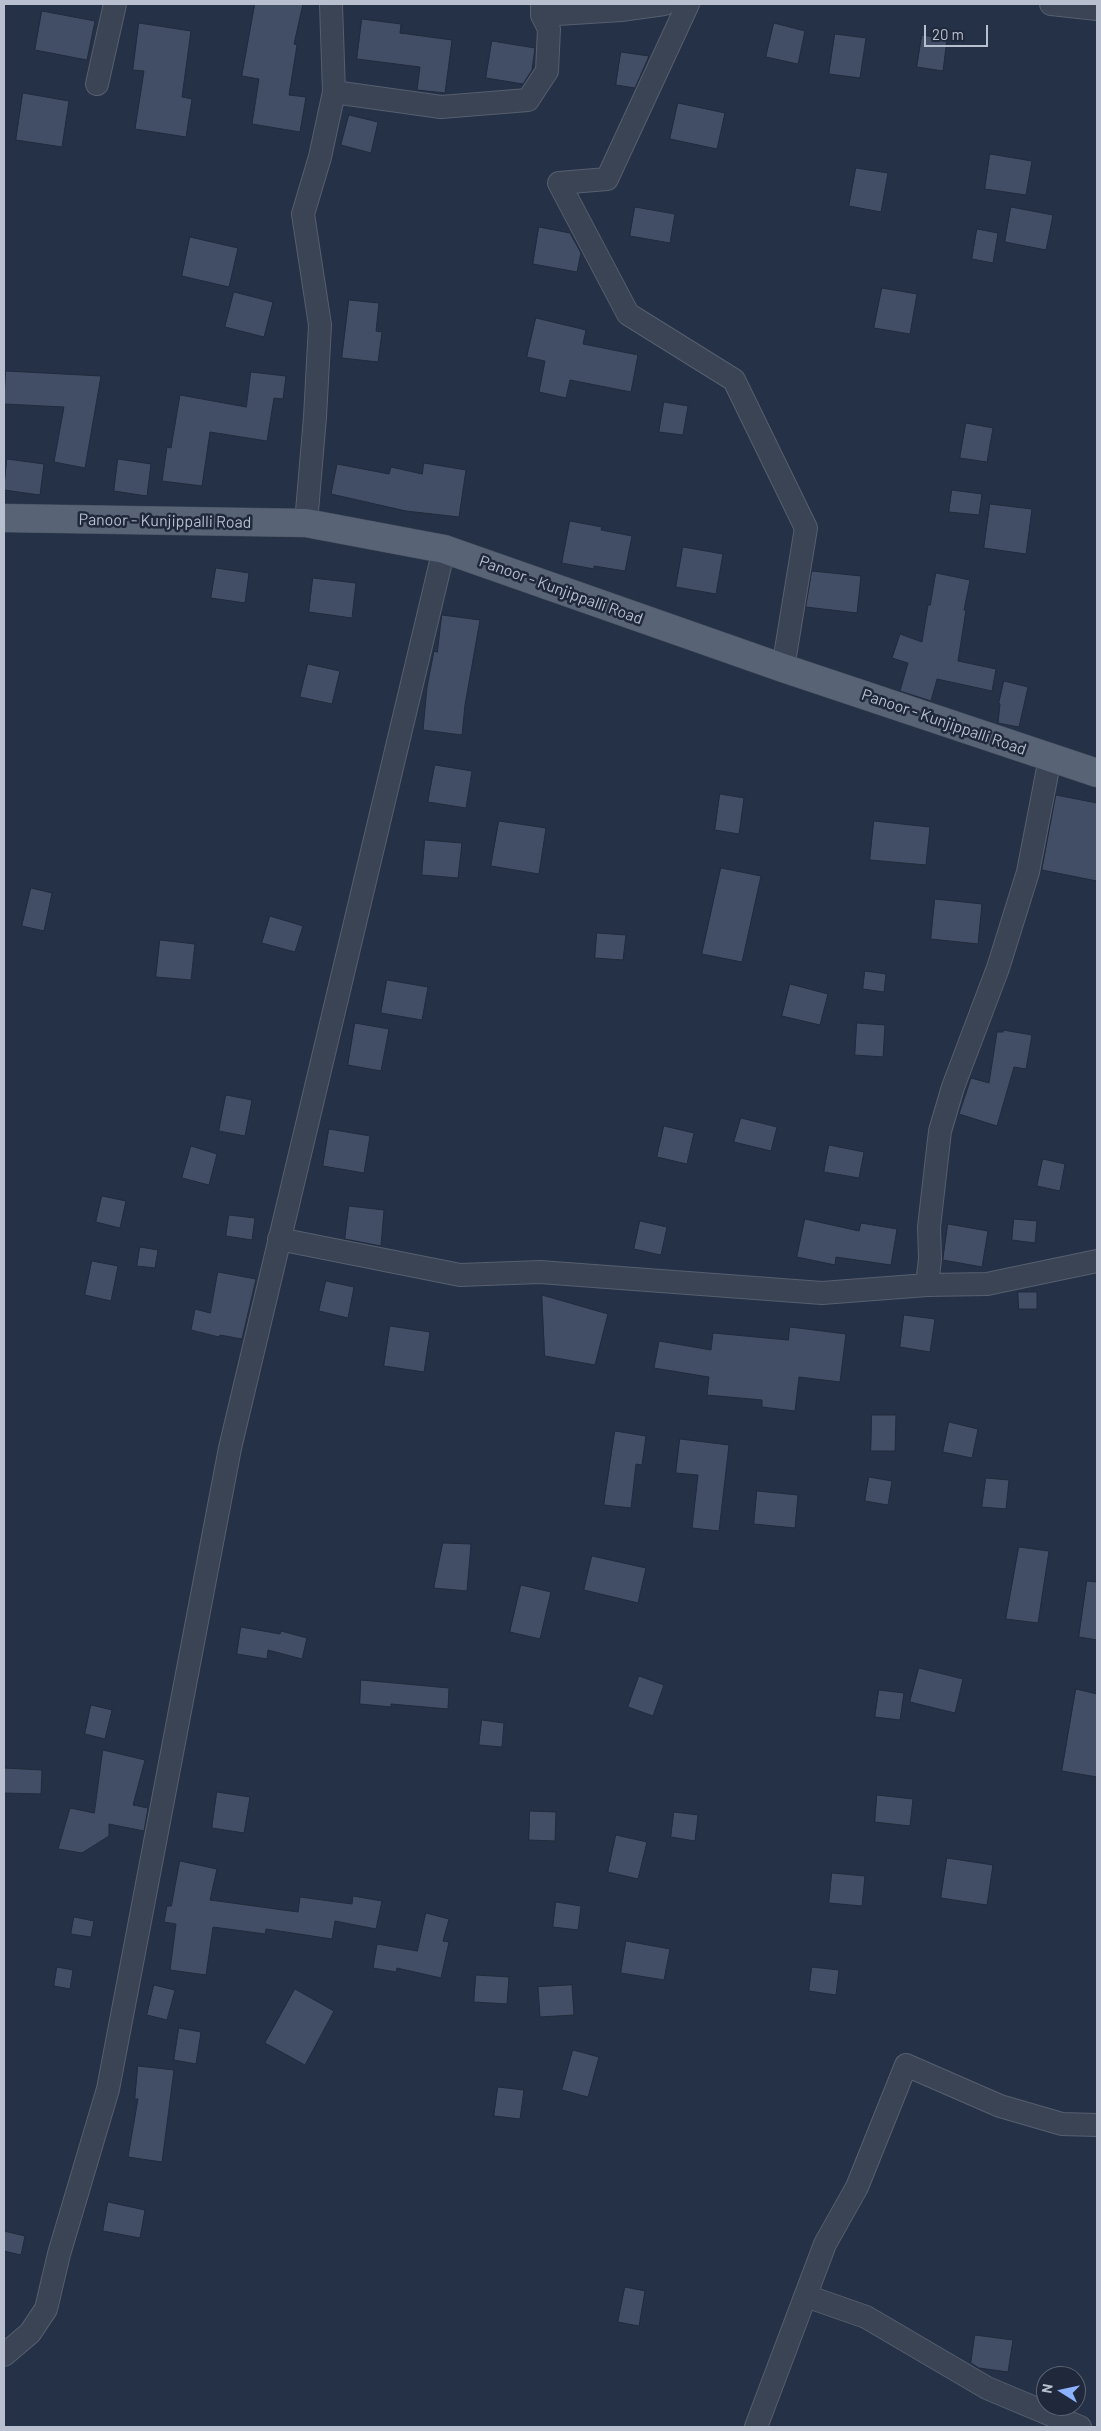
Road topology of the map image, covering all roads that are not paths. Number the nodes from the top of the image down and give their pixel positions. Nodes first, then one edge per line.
1 (115, 4) edge
2 (331, 4) edge
3 (664, 4) edge
4 (688, 4) edge
5 (1051, 4) edge
6 (1097, 9) edge
7 (542, 10) edge
8 (97, 84) dead end
9 (334, 92) junction
10 (4, 518) edge
11 (306, 524) junction
12 (444, 549) junction
13 (783, 668) junction
14 (1050, 758) junction
15 (1097, 773) edge
16 (279, 1239) junction
17 (1097, 1261) edge
18 (927, 1285) junction
19 (1097, 2125) edge
20 (806, 2296) junction
21 (4, 2355) edge
22 (756, 2427) edge
23 (1080, 2427) edge

1 - 8 street
2 - 9 street
3 - 7 street
4 - 13 street
5 - 6 street
7 - 9 street
9 - 11 street
10 - 11 main road, Panoor - Kunjippalli Road
11 - 12 main road, Panoor - Kunjippalli Road
12 - 13 main road, Panoor - Kunjippalli Road
12 - 16 street
13 - 14 main road, Panoor - Kunjippalli Road
14 - 15 main road, Panoor - Kunjippalli Road
14 - 18 street
16 - 18 street
16 - 21 street
17 - 18 street
19 - 20 street
20 - 22 street
20 - 23 street

